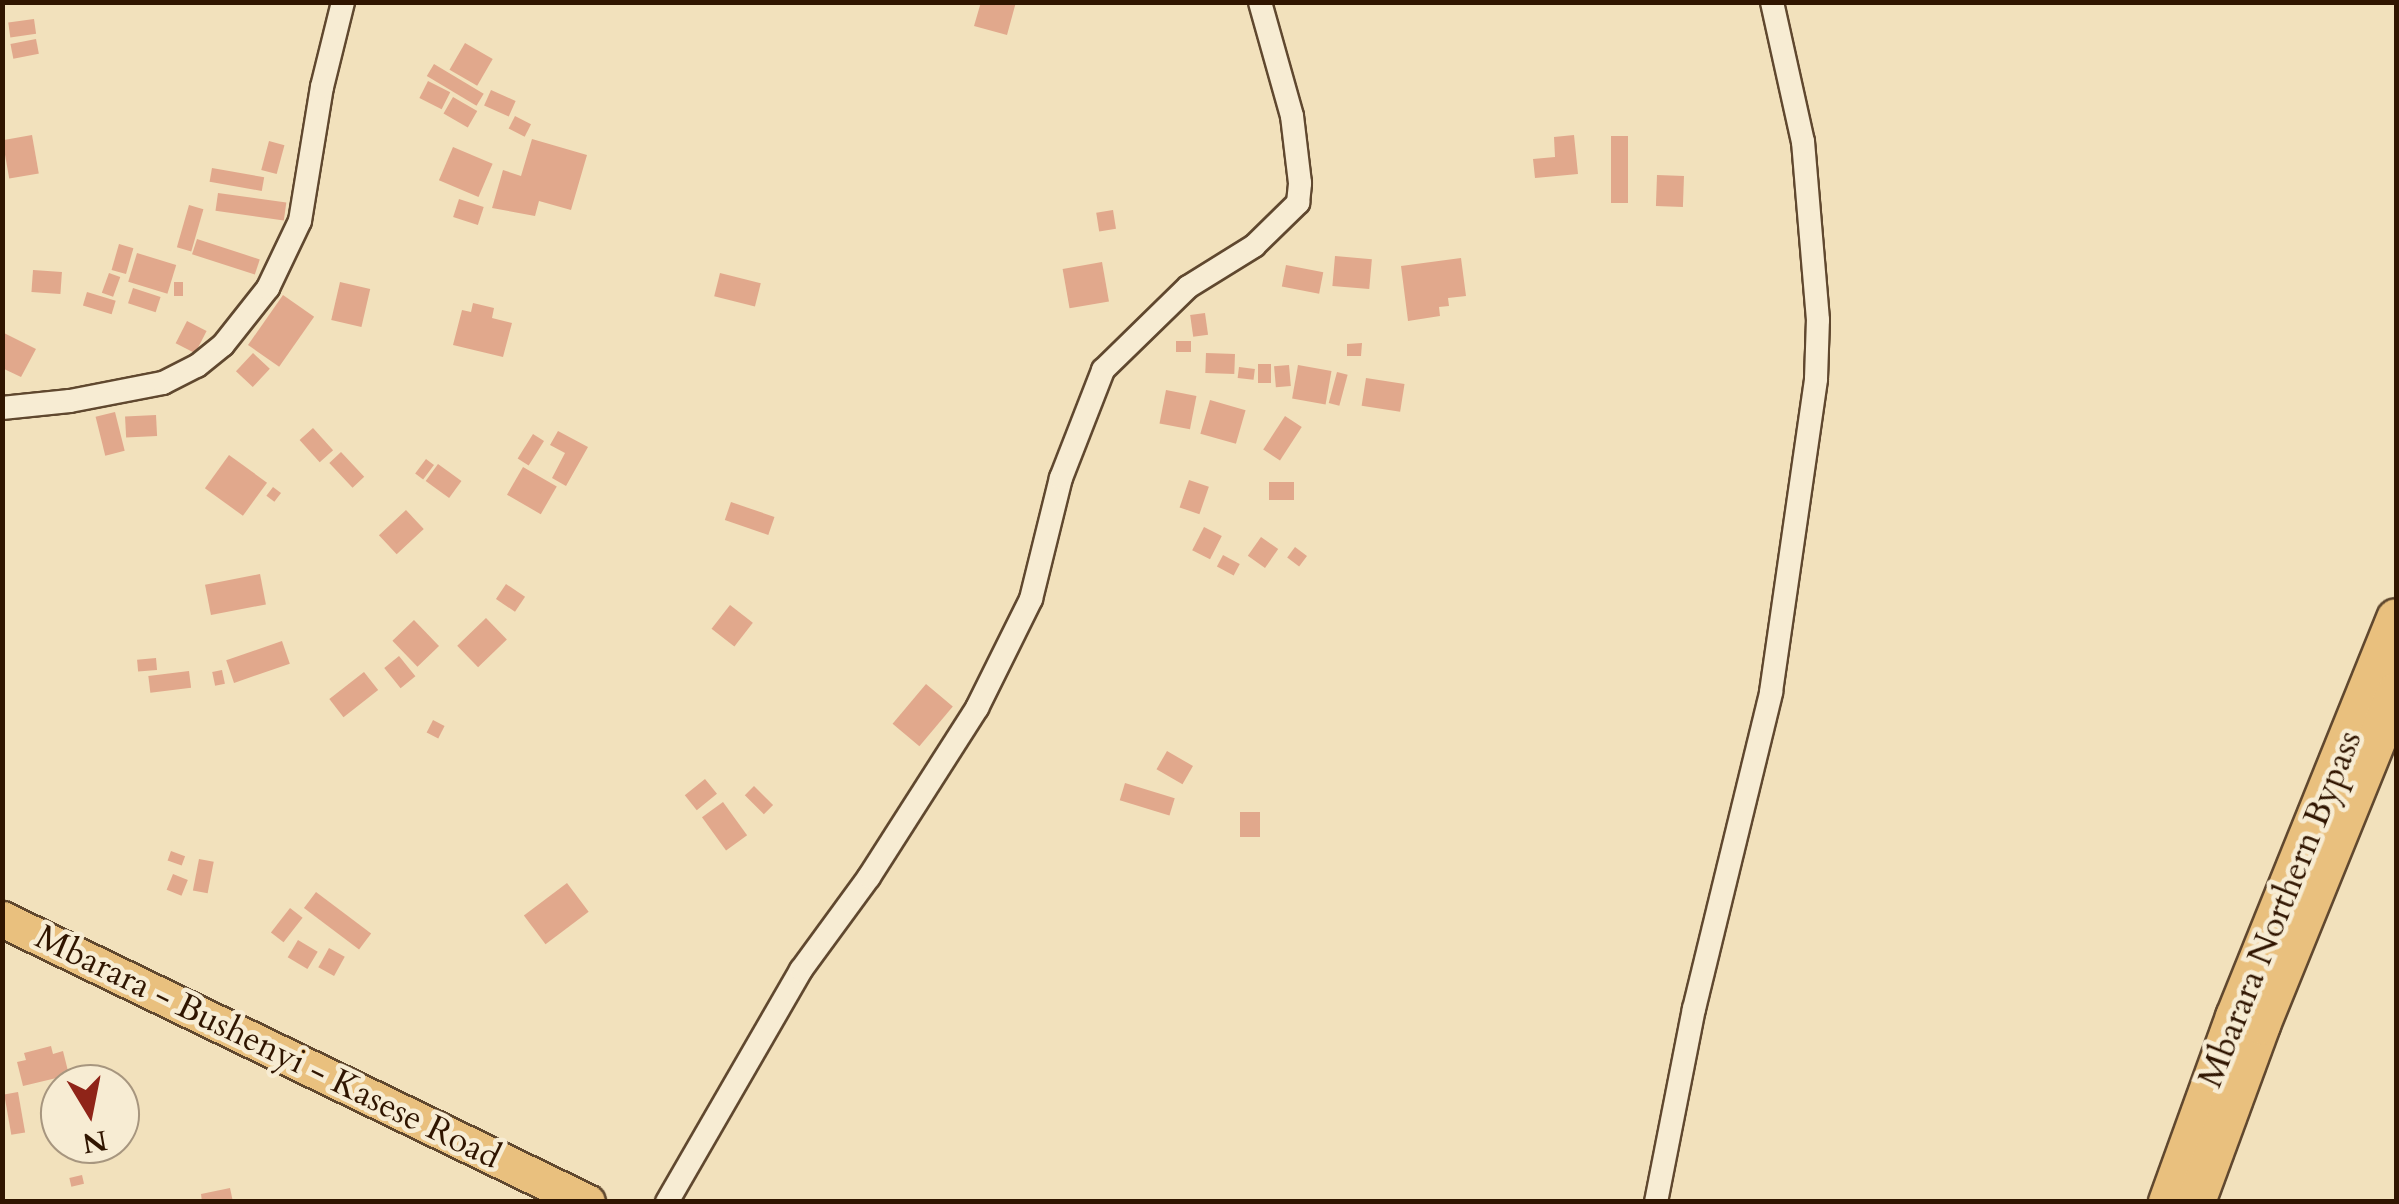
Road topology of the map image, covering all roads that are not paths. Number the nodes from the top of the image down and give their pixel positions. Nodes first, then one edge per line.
1 (342, 2) edge
2 (1260, 2) edge
3 (1772, 2) edge
4 (2, 408) edge
5 (2396, 618) edge
6 (2396, 692) edge
7 (2, 919) edge
8 (587, 1202) edge
9 (667, 1202) edge
10 (1656, 1202) edge
11 (2168, 1202) edge
12 (2196, 1202) edge

1 - 4 street
2 - 9 street
3 - 10 street
5 - 11 highway, Mbarara Northern Bypass
6 - 12 highway, Mbarara Northern Bypass
7 - 8 main road, Mbarara - Bushenyi - Kasese Road

